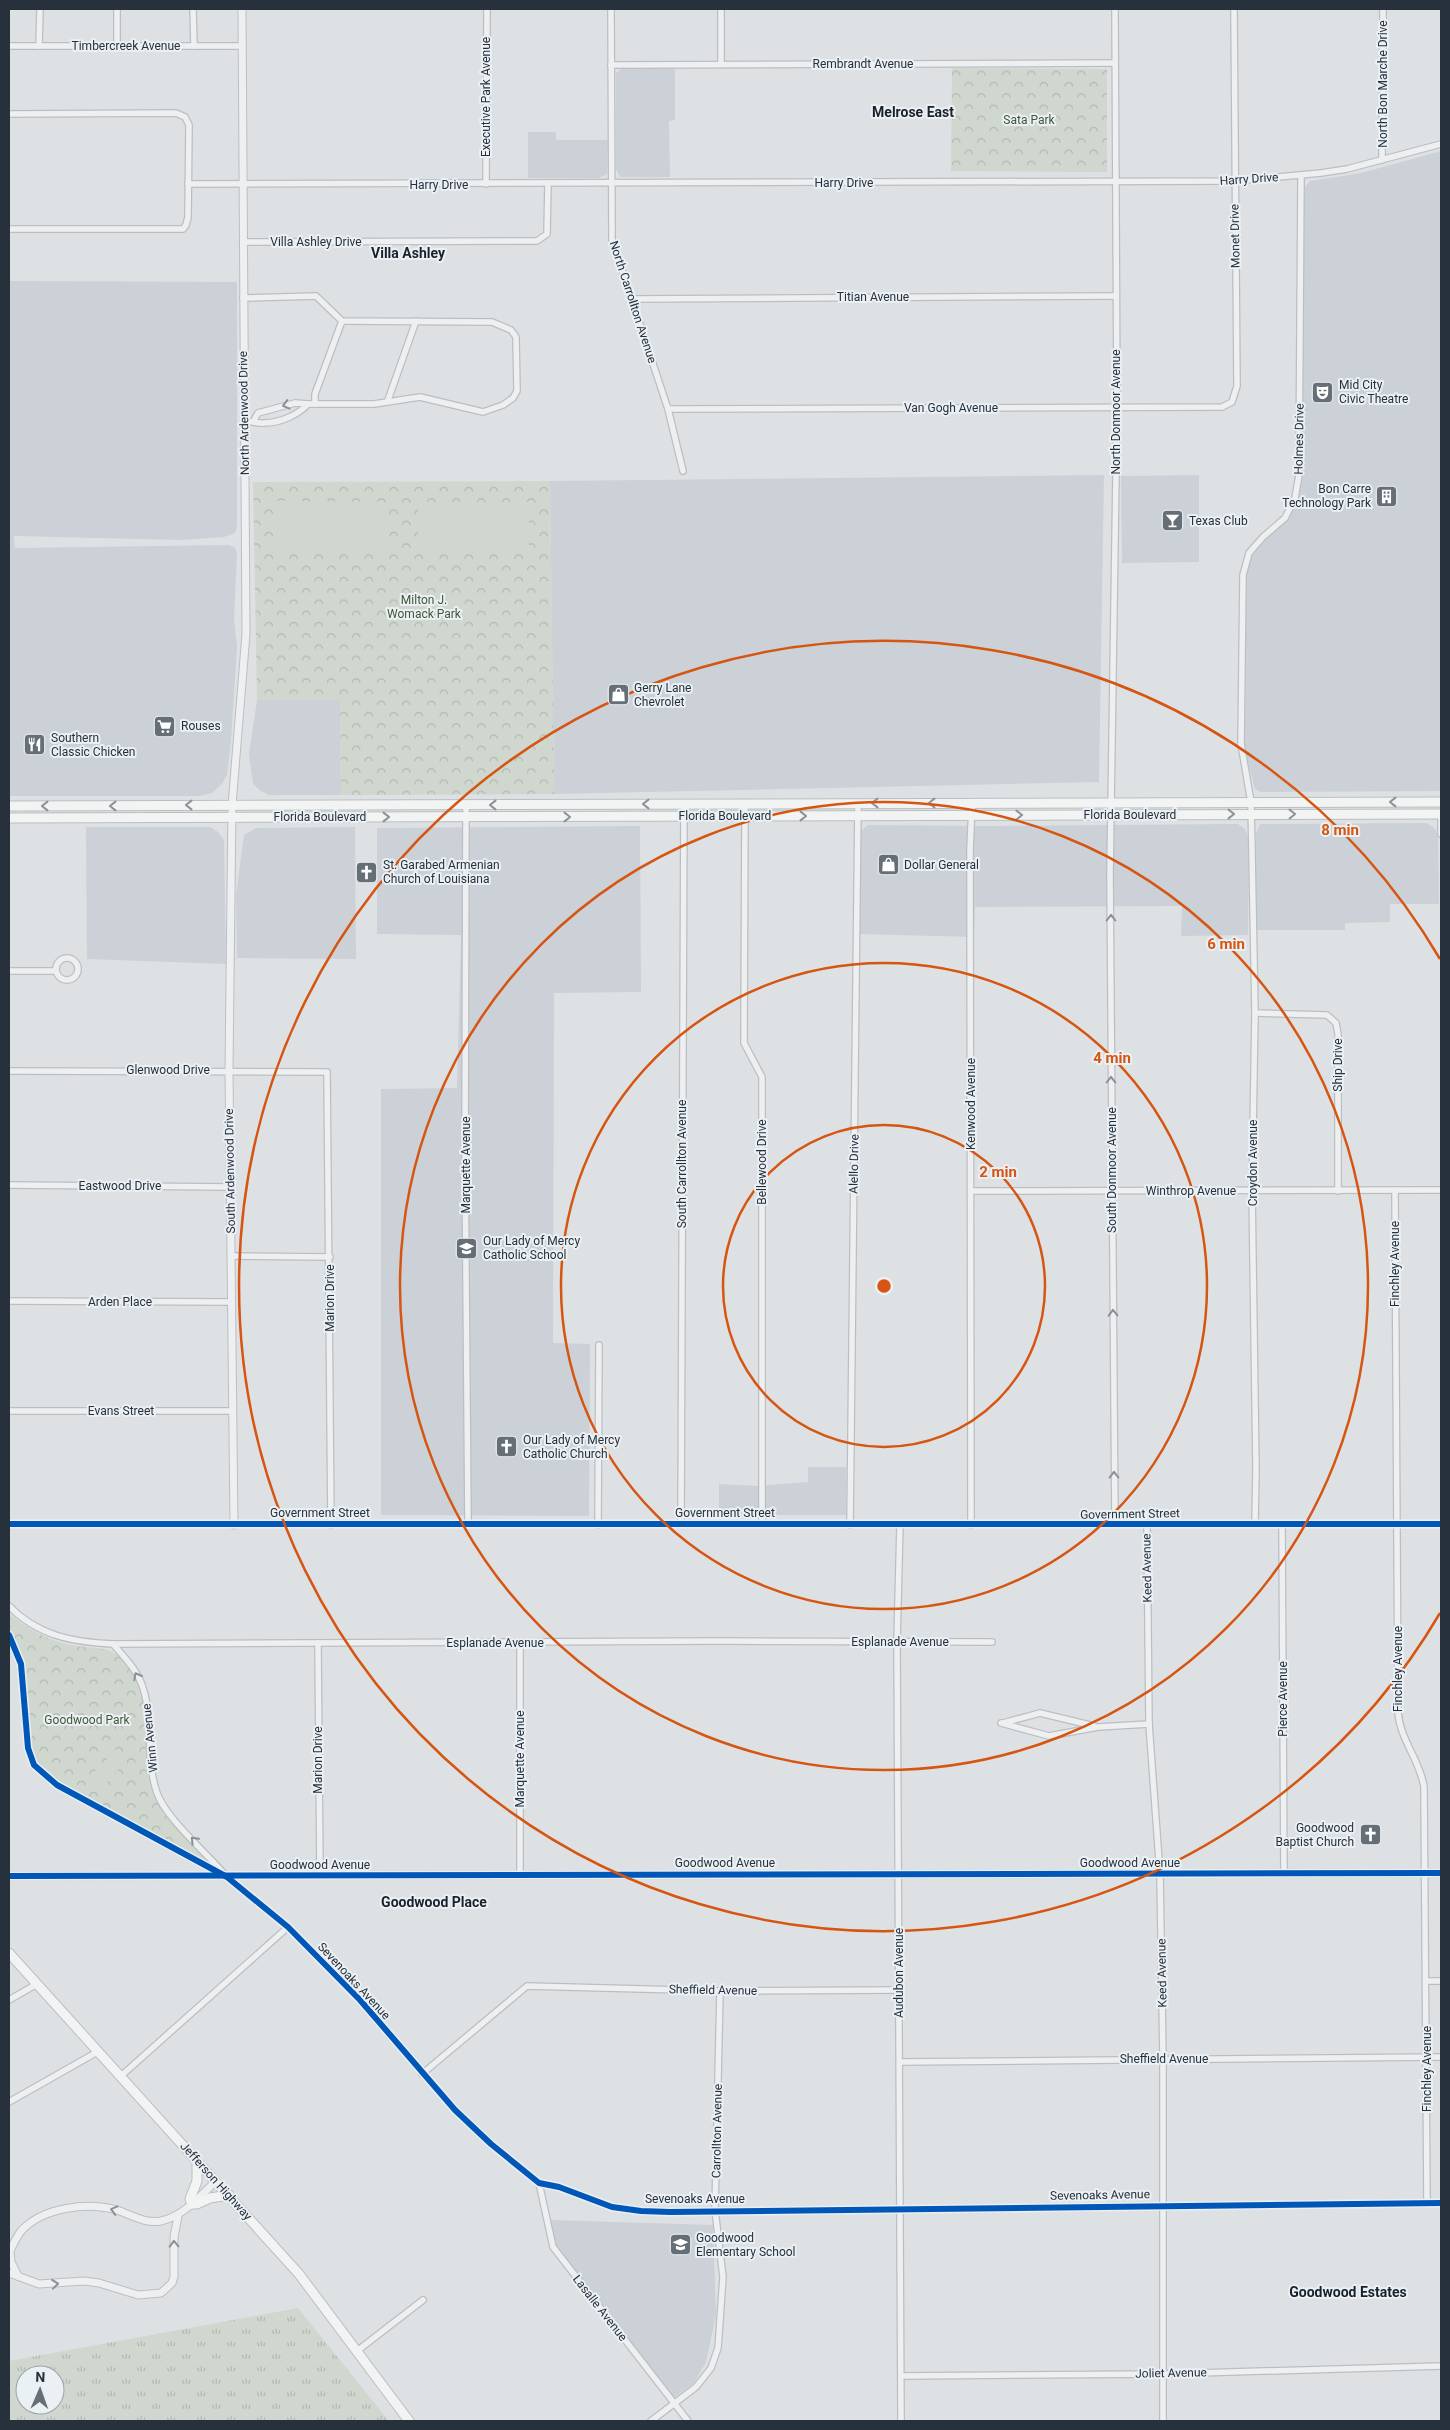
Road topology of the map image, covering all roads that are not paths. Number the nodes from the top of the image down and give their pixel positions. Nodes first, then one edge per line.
1 (40, 9) edge
2 (116, 9) edge
3 (193, 9) edge
4 (242, 9) edge
5 (486, 9) edge
6 (611, 9) edge
7 (721, 9) edge
8 (1115, 9) edge
9 (1234, 9) edge
10 (1383, 9) edge
11 (9, 46) edge
12 (39, 46) junction
13 (117, 46) junction
14 (194, 46) junction
15 (242, 46) junction
16 (1115, 63) junction
17 (721, 64) junction
18 (611, 65) junction
19 (9, 114) edge
20 (1441, 144) edge
21 (1382, 160) junction
22 (1301, 175) junction
23 (1235, 181) junction
24 (1115, 182) junction
25 (612, 183) junction
26 (188, 184) junction
27 (486, 184) junction
28 (548, 184) junction
29 (244, 185) junction
30 (9, 229) edge
31 (243, 242) junction
32 (1116, 296) junction
33 (243, 298) junction
34 (631, 299) junction
35 (342, 321) junction
36 (416, 321) junction
37 (388, 400) junction
38 (1232, 402) joint
39 (312, 404) junction
40 (1118, 408) junction
41 (668, 409) junction
42 (254, 420) junction
43 (244, 422) junction
44 (683, 471) dead end
45 (1251, 802) junction
46 (1441, 802) edge
47 (972, 803) junction
48 (1111, 803) junction
49 (1172, 803) junction
50 (684, 804) junction
51 (745, 804) junction
52 (858, 804) junction
53 (466, 805) junction
54 (541, 805) junction
55 (9, 806) edge
56 (81, 806) junction
57 (232, 806) junction
58 (1251, 814) junction
59 (1441, 814) edge
60 (971, 815) junction
61 (1111, 815) junction
62 (1137, 815) junction
63 (684, 816) junction
64 (745, 816) junction
65 (857, 816) junction
66 (232, 817) junction
67 (466, 817) junction
68 (541, 817) junction
69 (9, 818) edge
70 (81, 818) junction
71 (1441, 834) edge
72 (9, 971) edge
73 (55, 971) junction
74 (1255, 1013) junction
75 (229, 1070) junction
76 (9, 1071) edge
77 (327, 1072) joint
78 (9, 1185) edge
79 (230, 1187) junction
80 (1395, 1190) junction
81 (1441, 1190) edge
82 (971, 1191) junction
83 (1112, 1191) junction
84 (1252, 1191) junction
85 (1338, 1191) junction
86 (231, 1256) junction
87 (330, 1257) junction
88 (9, 1301) edge
89 (231, 1302) junction
90 (599, 1345) dead end
91 (9, 1411) edge
92 (232, 1411) junction
93 (9, 1524) edge
94 (468, 1524) junction
95 (598, 1524) junction
96 (681, 1524) junction
97 (762, 1524) junction
98 (1114, 1524) junction
99 (1147, 1524) junction
100 (1255, 1524) junction
101 (1282, 1524) junction
102 (1398, 1524) junction
103 (1441, 1524) edge
104 (234, 1525) junction
105 (331, 1525) junction
106 (850, 1525) junction
107 (900, 1525) junction
108 (971, 1525) junction
109 (9, 1606) edge
110 (9, 1635) edge
111 (898, 1641) junction
112 (992, 1642) dead end
113 (520, 1643) junction
114 (113, 1644) junction
115 (318, 1644) junction
116 (1149, 1724) junction
117 (1098, 1727) junction
118 (1426, 1873) junction
119 (1441, 1873) edge
120 (899, 1874) junction
121 (1160, 1874) junction
122 (1284, 1874) junction
123 (520, 1875) junction
124 (9, 1876) edge
125 (227, 1876) junction
126 (320, 1876) junction
127 (288, 1928) junction
128 (9, 1953) edge
129 (1427, 1981) junction
130 (1441, 1981) edge
131 (37, 1984) junction
132 (899, 1990) junction
133 (720, 1991) junction
134 (9, 2000) edge
135 (98, 2051) junction
136 (1441, 2057) edge
137 (1163, 2059) junction
138 (1428, 2059) junction
139 (900, 2062) junction
140 (422, 2074) junction
141 (121, 2076) junction
142 (9, 2102) edge
143 (198, 2160) junction
144 (216, 2181) junction
145 (539, 2183) junction
146 (229, 2196) junction
147 (1427, 2203) junction
148 (1441, 2203) edge
149 (192, 2204) junction
150 (1162, 2205) junction
151 (900, 2208) junction
152 (715, 2210) junction
153 (178, 2216) junction
154 (9, 2252) edge
155 (9, 2273) edge
156 (18, 2276) junction
157 (423, 2300) dead end
158 (357, 2351) junction
159 (1441, 2366) edge
160 (1163, 2374) junction
161 (901, 2376) junction
162 (674, 2404) junction
163 (409, 2421) edge
164 (651, 2421) edge
165 (688, 2421) edge
166 (901, 2421) edge
167 (1163, 2421) edge

1 - 12 street
2 - 13 street
3 - 14 street
4 - 15 street, North Ardenwood Drive
5 - 27 street, Executive Park Avenue
6 - 18 street, North Carrollton Avenue
7 - 17 street
8 - 16 street, North Donmoor Avenue
9 - 23 street, Monet Drive
10 - 21 street, North Bon Marche Drive
11 - 12 street, Timbercreek Avenue
12 - 13 street, Timbercreek Avenue
13 - 14 street, Timbercreek Avenue
14 - 15 street, Timbercreek Avenue
15 - 29 street, North Ardenwood Drive
16 - 17 street, Rembrandt Avenue
16 - 24 street, North Donmoor Avenue
17 - 18 street, Rembrandt Avenue
18 - 25 street, North Carrollton Avenue
19 - 26 street
20 - 21 street, Harry Drive
21 - 22 street, Harry Drive
22 - 23 street, Harry Drive
22 - 45 street, Holmes Drive
23 - 24 street, Harry Drive
23 - 38 street, Monet Drive
24 - 25 street, Harry Drive
24 - 32 street, North Donmoor Avenue
25 - 28 street, Harry Drive
25 - 34 street, North Carrollton Avenue
26 - 29 street, Harry Drive
26 - 30 street
27 - 28 street, Harry Drive
27 - 29 street, Harry Drive
28 - 31 street, Villa Ashley Drive
29 - 31 street, North Ardenwood Drive
31 - 33 street, North Ardenwood Drive
32 - 34 street, Titian Avenue
32 - 40 street, North Donmoor Avenue
33 - 35 street
33 - 43 street, North Ardenwood Drive
34 - 41 street, North Carrollton Avenue
35 - 36 street
35 - 39 street
36 - 37 street
36 - 37 street
37 - 39 street
38 - 40 street, Van Gogh Avenue
39 -> 42 street
39 - 42 street
40 - 41 street, Van Gogh Avenue
40 - 48 street, North Donmoor Avenue
41 - 44 street, North Carrollton Avenue
42 - 43 street
43 - 57 street, North Ardenwood Drive
46 -> 45 main road, Florida Boulevard
45 - 49 main road, Florida Boulevard
45 - 58 street, Croydon Avenue
47 - 48 main road, Florida Boulevard
47 -> 52 main road, Florida Boulevard
47 - 60 street, Kenwood Avenue
48 - 49 main road, Florida Boulevard
48 - 61 street, North Donmoor Avenue
49 - 62 main road
50 - 51 main road, Florida Boulevard
50 -> 54 main road, Florida Boulevard
50 - 63 street, South Carrollton Avenue
51 - 52 main road, Florida Boulevard
51 - 64 street, Bellewood Drive
52 - 65 street, Alello Drive
54 -> 53 main road, Florida Boulevard
53 - 57 main road, Florida Boulevard
53 - 67 street, Marquette Avenue
54 - 68 main road
56 -> 55 main road, Florida Boulevard
57 -> 56 main road, Florida Boulevard
56 - 70 main road
57 - 66 street, North Ardenwood Drive
58 -> 59 main road, Florida Boulevard
62 -> 58 main road, Florida Boulevard
58 - 74 street, Croydon Avenue
59 - 71 street
60 -> 61 main road, Florida Boulevard
60 - 65 main road, Florida Boulevard
60 - 82 street, Kenwood Avenue
61 - 62 main road, Florida Boulevard
83 -> 61 street, South Donmoor Avenue
63 - 64 main road, Florida Boulevard
68 -> 63 main road, Florida Boulevard
63 - 96 street, South Carrollton Avenue
64 -> 65 main road, Florida Boulevard
64 - 97 street, Bellewood Drive
65 - 106 street, Alello Drive
66 -> 67 main road, Florida Boulevard
66 - 70 main road, Florida Boulevard
66 - 75 street, South Ardenwood Drive
67 - 68 main road, Florida Boulevard
67 - 94 street, Marquette Avenue
69 - 70 main road, Florida Boulevard
72 - 73 street
73 - 73 street
74 - 84 street, Croydon Avenue
74 - 85 street, Ship Drive
75 - 76 street, Glenwood Drive
75 - 77 street, Glenwood Drive
75 - 79 street, South Ardenwood Drive
77 - 87 street, Marion Drive
78 - 79 street, Eastwood Drive
79 - 86 street, South Ardenwood Drive
80 - 81 street, Winthrop Avenue
80 - 85 street, Winthrop Avenue
80 - 102 street, Finchley Avenue
82 - 83 street, Winthrop Avenue
82 - 108 street, Kenwood Avenue
83 - 84 street, Winthrop Avenue
98 -> 83 street, South Donmoor Avenue
84 - 85 street, Winthrop Avenue
84 - 100 street, Croydon Avenue
86 - 87 street
86 - 89 street, South Ardenwood Drive
87 - 105 street, Marion Drive
88 - 89 street, Arden Place
89 - 92 street, South Ardenwood Drive
90 - 95 street
91 - 92 street, Evans Street
92 - 104 street, South Ardenwood Drive
93 - 104 main road, Government Street
94 - 95 main road, Government Street
94 - 105 main road, Government Street
95 - 96 main road, Government Street
96 - 97 main road, Government Street
97 - 106 main road, Government Street
98 - 99 main road, Government Street
98 - 108 main road, Government Street
99 - 100 main road, Government Street
99 - 116 street, Keed Avenue
100 - 101 main road, Government Street
101 - 102 main road, Government Street
101 - 122 street, Pierce Avenue
102 - 103 main road, Government Street
102 - 118 street, Finchley Avenue
104 - 105 main road, Government Street
106 - 107 main road, Government Street
107 - 108 main road, Government Street
107 - 111 street, Audubon Avenue
109 - 114 street, Esplanade Avenue
110 - 125 street, Sevenoaks Avenue
111 - 112 street, Esplanade Avenue
111 - 113 street, Esplanade Avenue
111 - 120 street, Audubon Avenue
113 - 115 street, Esplanade Avenue
113 - 123 street, Marquette Avenue
114 - 115 street, Esplanade Avenue
125 -> 114 street, Winn Avenue
115 - 126 street, Marion Drive
116 - 117 street
116 - 121 street, Keed Avenue
117 - 117 street
118 - 119 street, Goodwood Avenue
118 - 122 street, Goodwood Avenue
118 - 129 street, Finchley Avenue
120 - 121 street, Goodwood Avenue
120 - 123 street, Goodwood Avenue
120 - 132 street, Audubon Avenue
121 - 122 street, Goodwood Avenue
121 - 137 street, Keed Avenue
123 - 126 street, Goodwood Avenue
124 - 125 street, Goodwood Avenue
125 - 126 street, Goodwood Avenue
125 - 127 street, Sevenoaks Avenue
127 - 140 street, Sevenoaks Avenue
127 - 141 street
128 - 131 main road, Jefferson Highway
129 - 130 street
129 - 138 street, Finchley Avenue
131 - 134 street
131 - 135 main road, Jefferson Highway
132 - 133 street, Sheffield Avenue
132 - 139 street, Audubon Avenue
133 - 140 street, Sheffield Avenue
133 - 152 street, Carrollton Avenue
135 - 141 main road, Jefferson Highway
135 - 142 street
136 - 138 street, Sheffield Avenue
137 - 138 street, Sheffield Avenue
137 - 139 street, Sheffield Avenue
137 - 150 street, Keed Avenue
138 - 147 street, Finchley Avenue
139 - 151 street, Audubon Avenue
140 - 145 street, Sevenoaks Avenue
141 - 143 main road, Jefferson Highway
143 - 144 main road, Jefferson Highway
143 - 149 main road
144 - 146 main road, Jefferson Highway
144 - 149 street
145 - 152 street, Sevenoaks Avenue
145 - 162 street, Lasalle Avenue
146 - 149 main road
146 - 158 main road, Jefferson Highway
147 - 148 street, Sevenoaks Avenue
147 - 150 street, Sevenoaks Avenue
149 - 153 street
150 - 151 street, Sevenoaks Avenue
150 - 160 street, Keed Avenue
151 - 152 street, Sevenoaks Avenue
151 - 161 street, Audubon Avenue
152 - 162 street, Carrollton Avenue
153 -> 154 street
156 -> 153 street
154 - 156 street
155 - 156 street
157 - 158 street
158 - 163 main road, Jefferson Highway
159 - 160 street, Joliet Avenue
160 - 161 street, Joliet Avenue
160 - 167 street, Keed Avenue
161 - 166 street, Audubon Avenue
162 - 164 street, Carrollton Avenue
162 - 165 street, Lasalle Avenue

